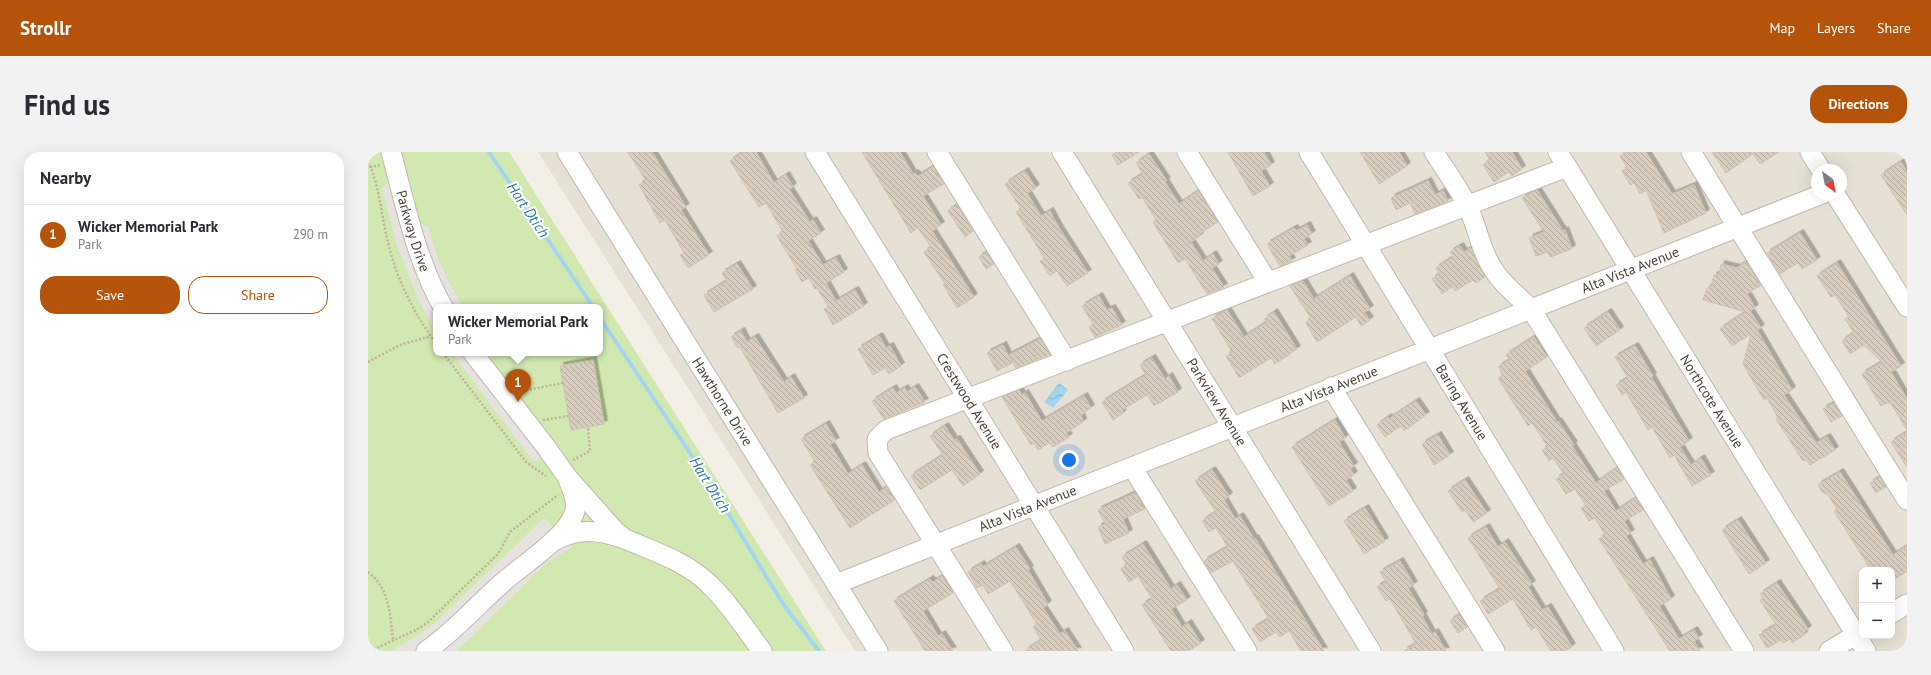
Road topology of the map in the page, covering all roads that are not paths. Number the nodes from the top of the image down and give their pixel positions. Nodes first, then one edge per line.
1 (391, 152) edge
2 (567, 152) edge
3 (814, 152) edge
4 (937, 152) edge
5 (1062, 152) edge
6 (1188, 152) edge
7 (1309, 152) edge
8 (1434, 152) edge
9 (1691, 152) edge
10 (1810, 152) edge
11 (1563, 159) edge
12 (1817, 164) edge
13 (1811, 198) edge
14 (1840, 200) edge
15 (1467, 205) junction
16 (1738, 227) junction
17 (1365, 244) junction
18 (1630, 270) junction
19 (1268, 282) junction
20 (442, 304) edge
21 (1907, 307) edge
22 (1531, 308) junction
23 (1167, 321) junction
24 (1428, 349) junction
25 (476, 356) edge
26 (1066, 360) junction
27 (1331, 387) junction
28 (968, 399) junction
29 (1233, 427) junction
30 (1132, 466) junction
31 (561, 480) junction
32 (1907, 500) edge
33 (1034, 506) junction
34 (625, 539) junction
35 (549, 544) junction
36 (936, 544) junction
37 (836, 584) junction
38 (1907, 604) edge
39 (1895, 610) edge
40 (1859, 632) edge
41 (1862, 639) edge
42 (426, 651) edge
43 (762, 651) edge
44 (878, 651) edge
45 (1003, 651) edge
46 (1124, 651) edge
47 (1247, 651) edge
48 (1372, 651) edge
49 (1495, 651) edge
50 (1614, 651) edge
51 (1744, 651) edge
52 (1829, 651) edge
53 (1866, 651) edge

1 - 20 street, Parkway Drive
2 - 37 street, Hawthorne Drive
3 - 28 street, Crestwood Avenue
4 - 26 street
5 - 23 street, Parkview Avenue
6 - 19 street
7 - 17 street, Baring Avenue
8 - 15 street
9 - 16 street
10 - 12 street
11 - 15 street
11 - 18 street, Northcote Avenue
13 - 16 street, Alta Vista Avenue
14 - 21 street
15 - 17 street
15 - 22 street
16 - 18 street, Alta Vista Avenue
16 - 32 street
17 - 19 street
17 - 24 street, Baring Avenue
18 - 22 street, Alta Vista Avenue
18 - 40 street, Northcote Avenue
19 - 23 street
22 - 24 street, Alta Vista Avenue
22 - 51 street
23 - 26 street
23 - 29 street, Parkview Avenue
24 - 27 street, Alta Vista Avenue
24 - 50 street, Baring Avenue
25 - 31 street
26 - 28 street
27 - 29 street, Alta Vista Avenue
27 - 49 street
28 - 33 street, Crestwood Avenue
28 - 36 street
29 - 30 street, Alta Vista Avenue
29 - 48 street, Parkview Avenue
30 - 33 street, Alta Vista Avenue
30 - 47 street
31 - 34 street
31 - 35 street
33 - 36 street, Alta Vista Avenue
33 - 46 street, Crestwood Avenue
34 - 35 street
34 - 43 street
35 - 42 street
36 - 37 street, Alta Vista Avenue
36 - 45 street
37 - 44 street, Hawthorne Drive
38 - 39 street
40 - 52 street
41 - 53 street, Northcote Avenue

